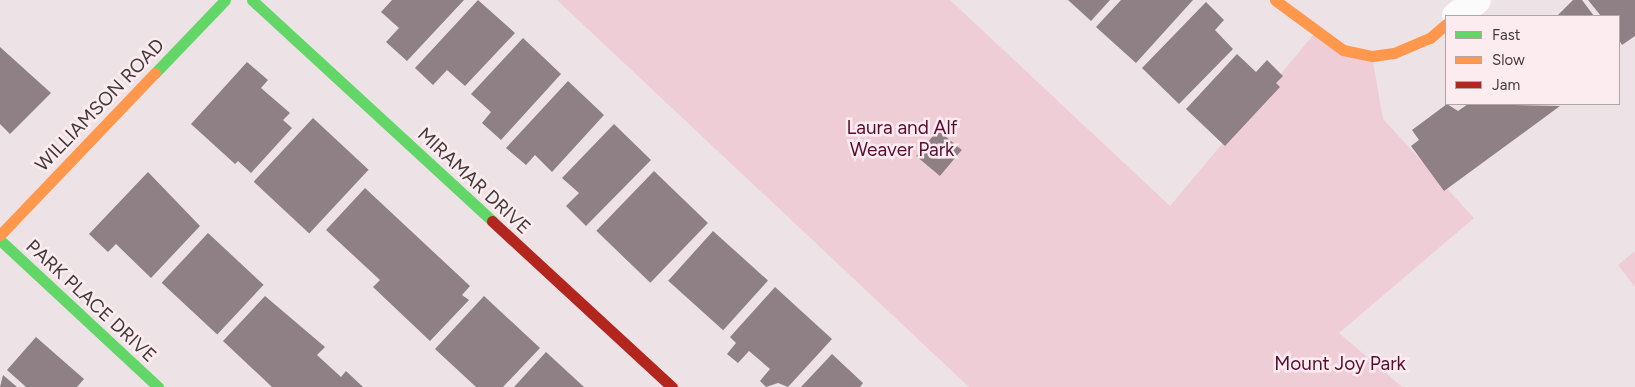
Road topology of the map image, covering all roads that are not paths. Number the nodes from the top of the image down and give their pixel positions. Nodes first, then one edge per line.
1 (226, 0) edge
2 (252, 0) edge
3 (1275, 0) edge
4 (1477, 0) edge
5 (1457, 15) edge
6 (1445, 25) edge
7 (0, 234) edge
8 (0, 240) edge
9 (158, 387) edge
10 (672, 387) edge

1 - 7 street, WILLIAMSON ROAD
2 - 10 street, MIRAMAR DRIVE
3 - 6 street
4 - 5 street
8 - 9 street, PARK PLACE DRIVE

